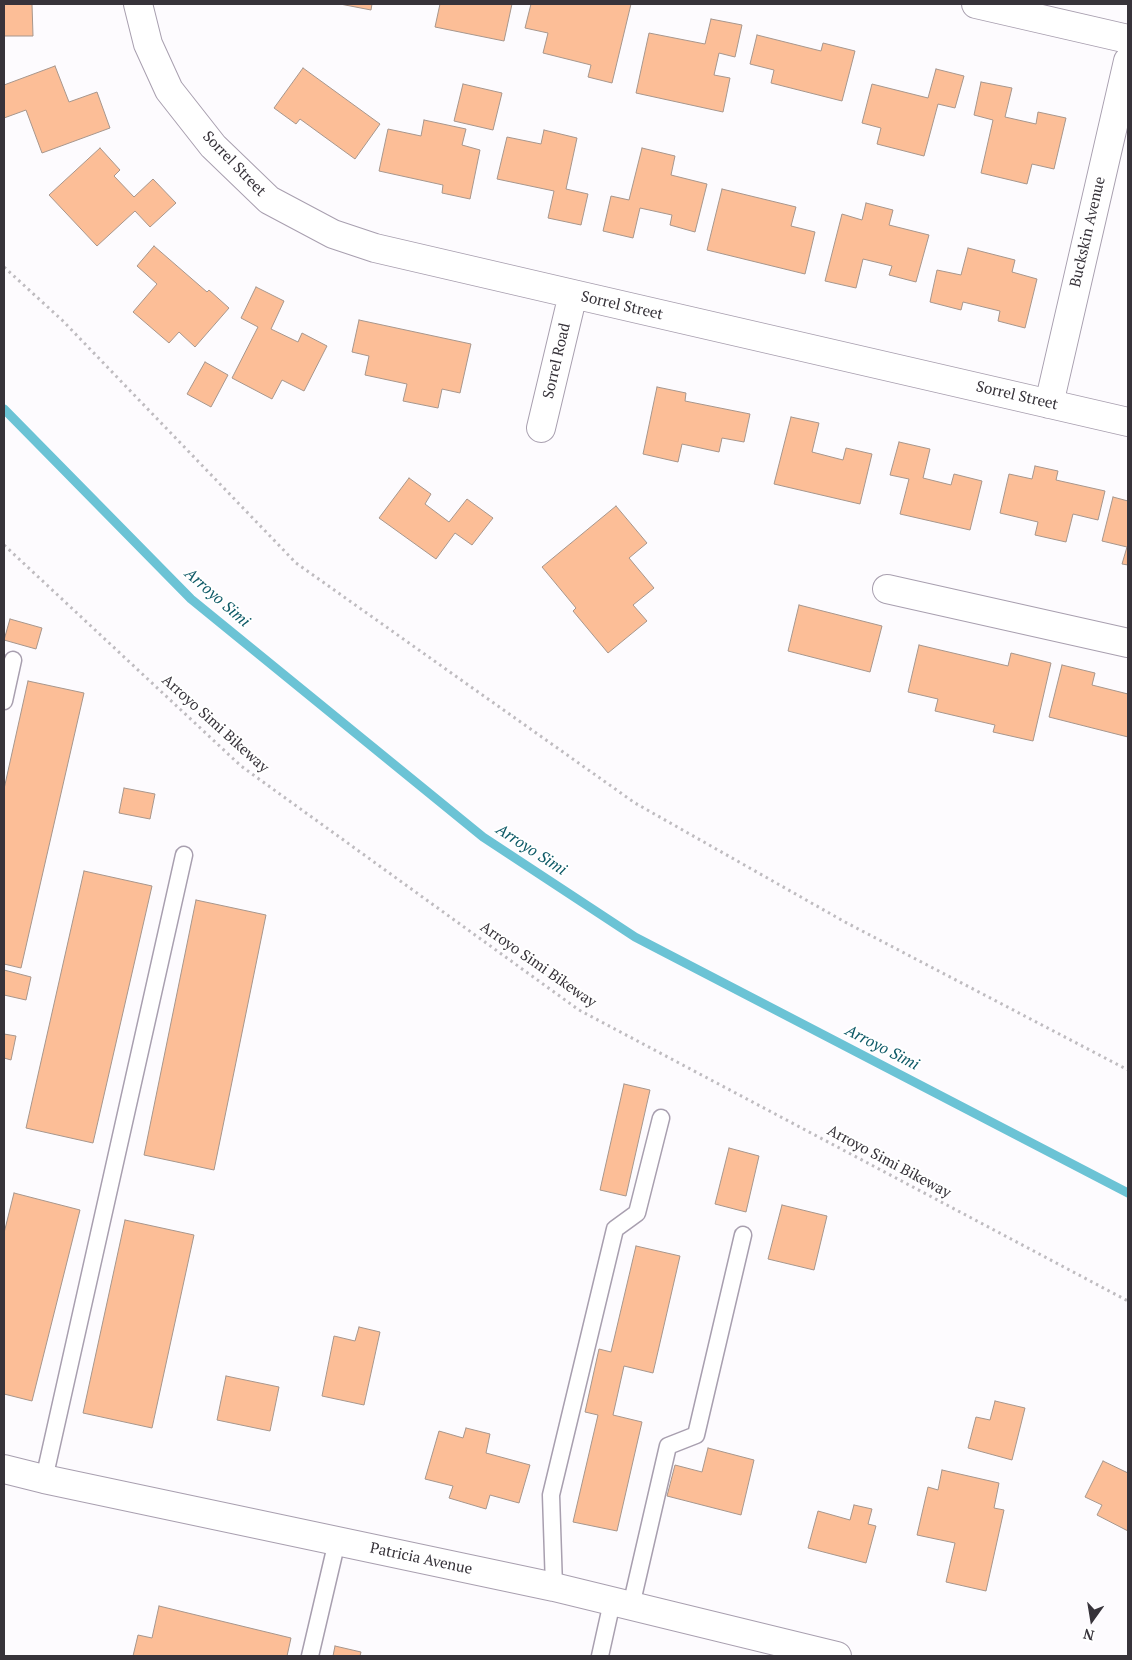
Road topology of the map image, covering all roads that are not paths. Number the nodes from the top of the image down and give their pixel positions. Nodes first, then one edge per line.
1 (138, 4) edge
2 (976, 4) edge
3 (1128, 39) edge
4 (1128, 61) edge
5 (573, 294) junction
6 (1049, 404) junction
7 (1128, 422) edge
8 (541, 428) dead end
9 (887, 588) dead end
10 (1128, 643) edge
11 (13, 660) dead end
12 (4, 700) edge
13 (184, 855) dead end
14 (661, 1118) dead end
15 (743, 1235) dead end
16 (4, 1469) edge
17 (44, 1479) junction
18 (337, 1541) junction
19 (554, 1588) junction
20 (622, 1604) junction
21 (310, 1656) edge
22 (600, 1656) edge
23 (832, 1656) edge

1 - 5 street, Sorrel Street
2 - 3 street
4 - 6 street, Buckskin Avenue
5 - 6 street, Sorrel Street
5 - 8 street, Sorrel Road
6 - 7 street, Sorrel Street
9 - 10 street
11 - 12 lane
13 - 17 lane
14 - 19 lane
15 - 20 lane
16 - 17 street, Patricia Avenue
17 - 18 street, Patricia Avenue
18 - 19 street, Patricia Avenue
18 - 21 lane
19 - 20 street, Patricia Avenue
20 - 22 lane
20 - 23 street, Patricia Avenue

